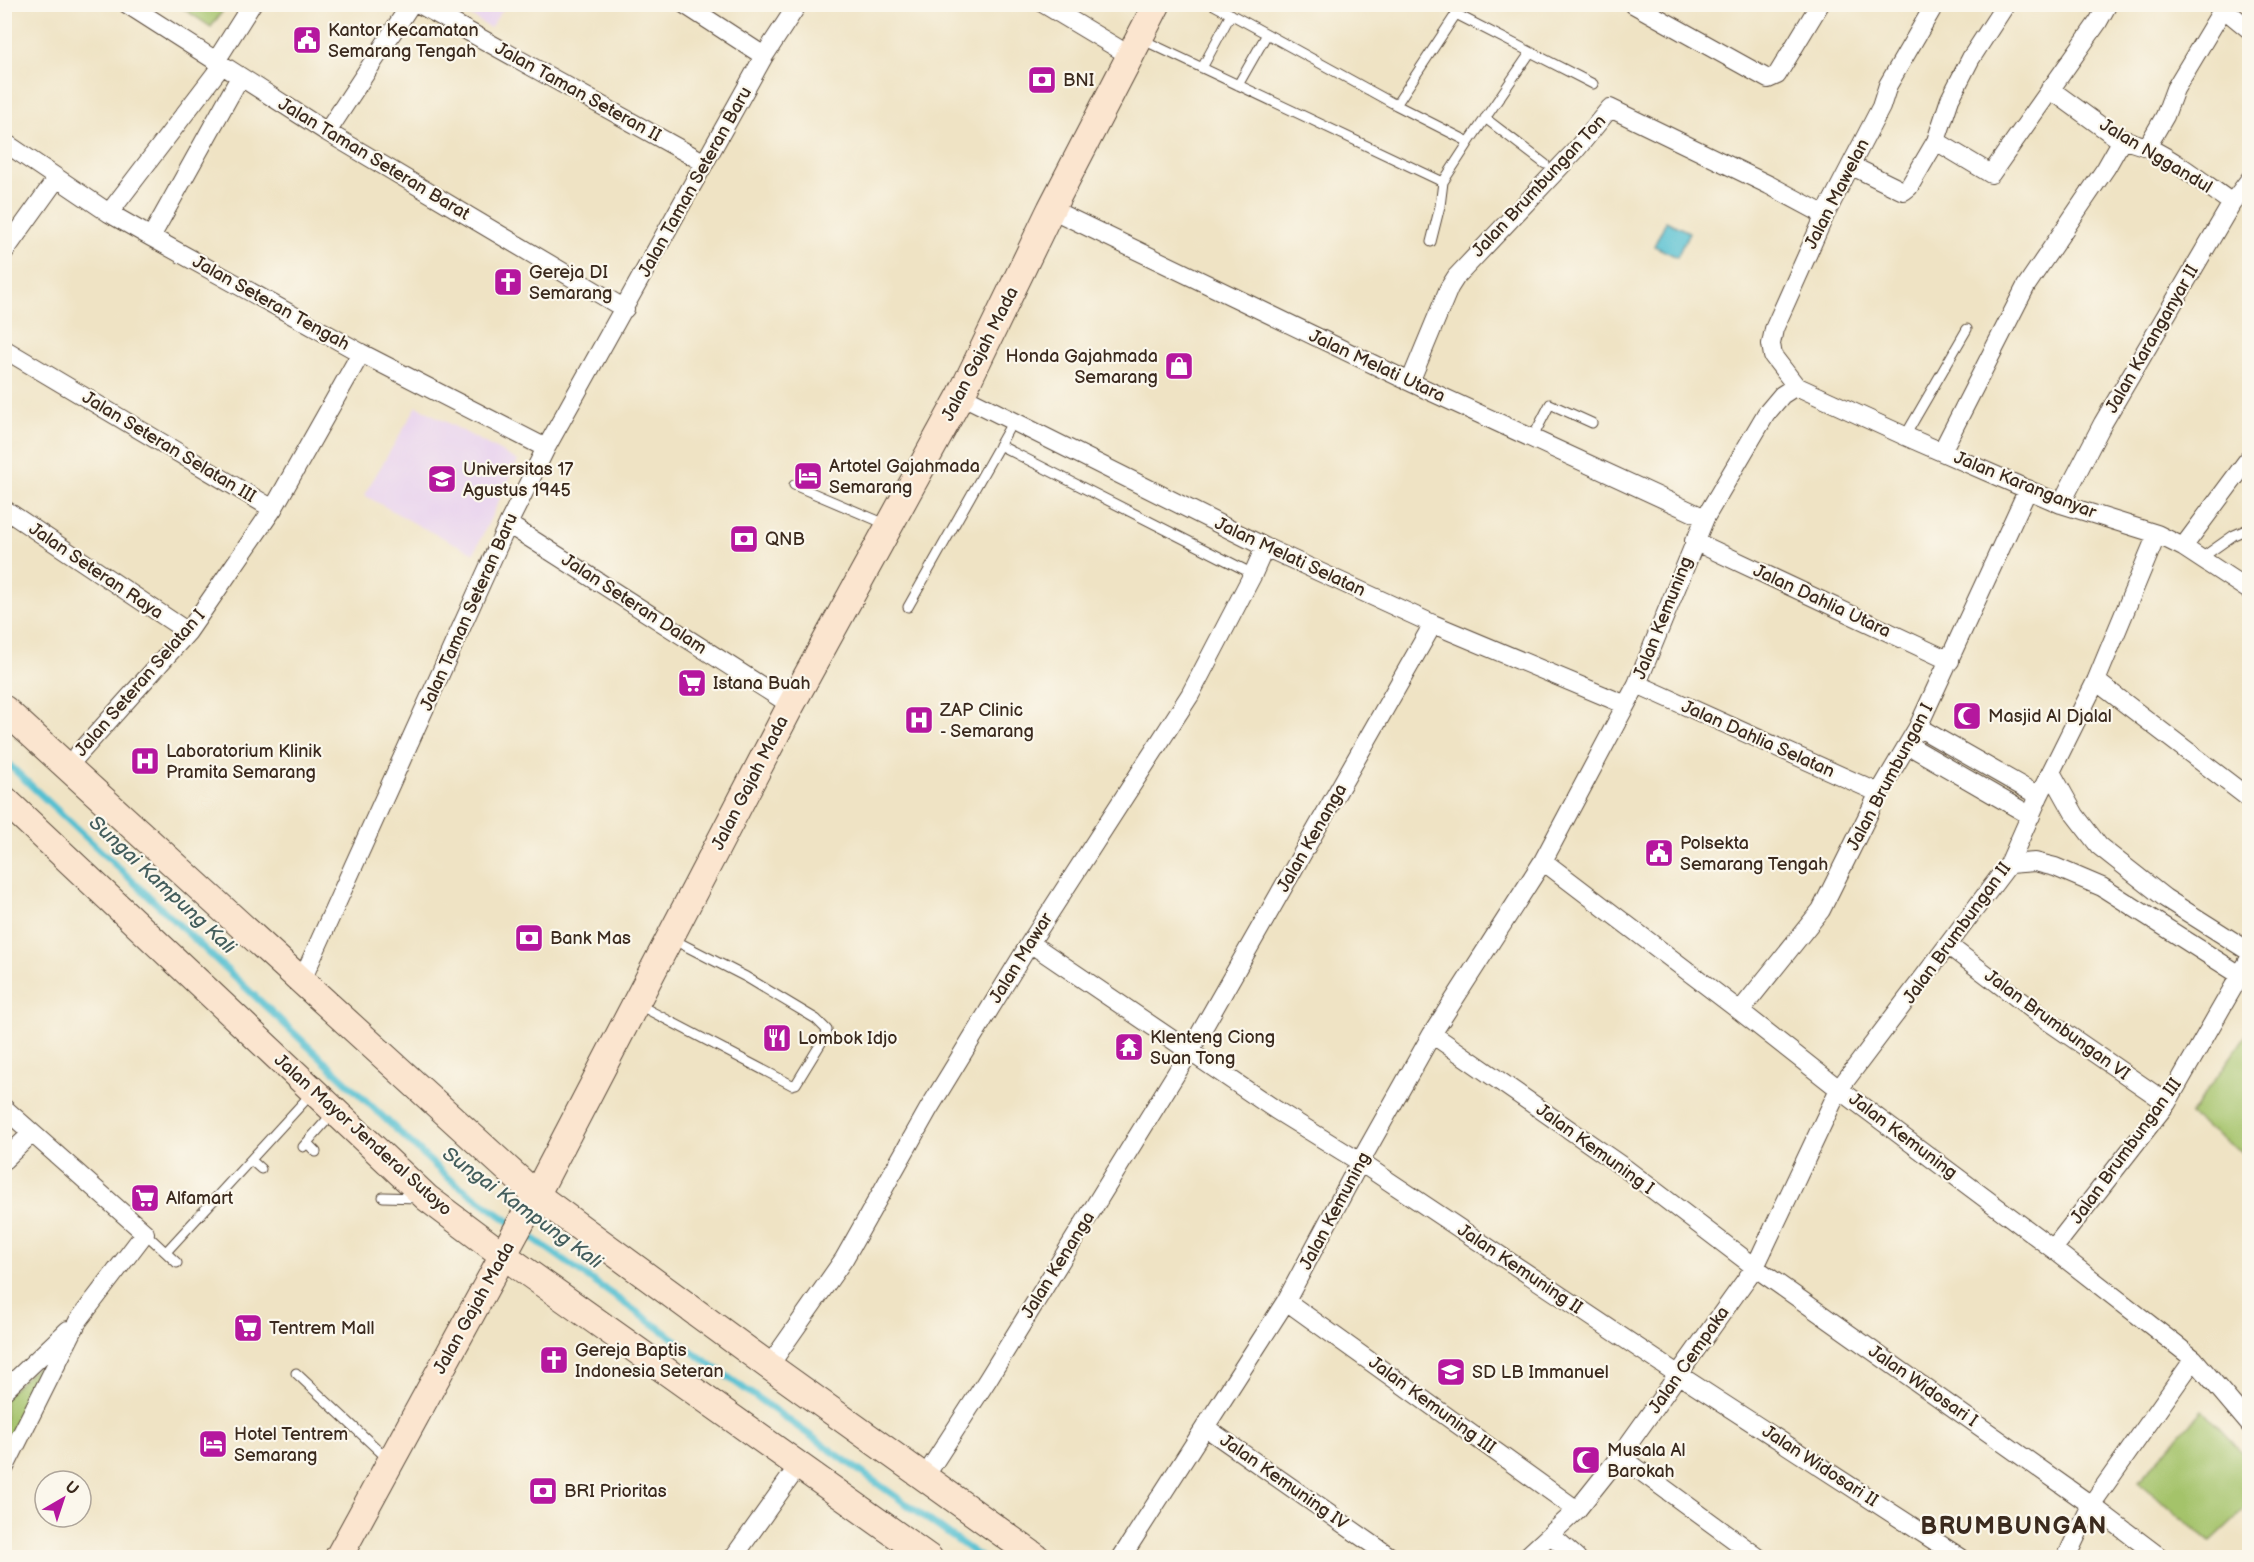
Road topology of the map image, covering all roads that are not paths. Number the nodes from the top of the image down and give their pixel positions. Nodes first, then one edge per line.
1 (127, 4) edge
2 (252, 4) edge
3 (411, 4) edge
4 (419, 4) edge
5 (684, 4) edge
6 (798, 4) edge
7 (1044, 4) edge
8 (1157, 4) edge
9 (1212, 4) edge
10 (1633, 4) edge
11 (1820, 4) edge
12 (1935, 4) edge
13 (2006, 4) edge
14 (2109, 4) edge
15 (2224, 6) edge
16 (1231, 14) junction
17 (2250, 30) edge
18 (1267, 34) junction
19 (1134, 46) junction
20 (1530, 53) junction
21 (764, 56) junction
22 (219, 63) junction
23 (1202, 68) junction
24 (240, 77) junction
25 (1593, 84) dead end
26 (1238, 85) junction
27 (2050, 89) junction
28 (1396, 105) junction
29 (1485, 118) junction
30 (327, 132) junction
31 (2122, 140) junction
32 (1936, 141) junction
33 (4, 142) edge
34 (1468, 142) junction
35 (2147, 147) junction
36 (705, 163) junction
37 (1545, 164) dead end
38 (1852, 166) junction
39 (57, 178) junction
40 (2250, 179) edge
41 (1443, 182) junction
42 (2232, 203) junction
43 (1051, 209) junction
44 (110, 213) junction
45 (1825, 215) junction
46 (152, 237) junction
47 (1431, 242) dead end
48 (4, 252) edge
49 (625, 309) junction
50 (1967, 329) dead end
51 (4, 349) edge
52 (361, 353) junction
53 (1410, 382) junction
54 (1796, 386) junction
55 (961, 395) junction
56 (1012, 421) junction
57 (1592, 423) dead end
58 (1905, 436) junction
59 (1533, 437) junction
60 (999, 445) junction
61 (546, 448) junction
62 (1942, 451) junction
63 (2250, 457) edge
64 (794, 485) dead end
65 (2028, 489) junction
66 (2061, 504) junction
67 (273, 508) junction
68 (4, 509) edge
69 (1705, 518) junction
70 (508, 524) junction
71 (889, 526) junction
72 (2250, 528) edge
73 (2157, 534) junction
74 (1694, 541) junction
75 (1265, 547) junction
76 (2183, 547) junction
77 (2200, 558) junction
78 (1253, 574) junction
79 (2250, 591) edge
80 (908, 607) dead end
81 (1433, 624) junction
82 (188, 632) junction
83 (1950, 661) junction
84 (2096, 681) junction
85 (1637, 684) junction
86 (790, 705) junction
87 (1626, 705) junction
88 (4, 709) edge
89 (1918, 727) junction
90 (1908, 745) junction
91 (1973, 758) junction
92 (67, 767) junction
93 (2051, 772) junction
94 (1963, 777) junction
95 (1879, 793) junction
96 (2039, 796) junction
97 (4, 799) edge
98 (2250, 799) edge
99 (2031, 816) junction
100 (1543, 861) junction
101 (2009, 864) junction
102 (670, 938) junction
103 (1030, 943) junction
104 (1949, 946) junction
105 (2250, 952) edge
106 (2250, 958) edge
107 (2240, 975) junction
108 (302, 980) junction
109 (636, 1004) junction
110 (1740, 1011) junction
111 (1432, 1034) junction
112 (1190, 1051) junction
113 (1839, 1089) junction
114 (313, 1092) junction
115 (2167, 1103) junction
116 (4, 1108) edge
117 (335, 1111) junction
118 (32, 1133) junction
119 (316, 1152) dead end
120 (4, 1160) edge
121 (251, 1160) junction
122 (1360, 1162) junction
123 (261, 1169) dead end
124 (383, 1197) dead end
125 (535, 1197) junction
126 (427, 1198) junction
127 (145, 1233) junction
128 (2053, 1249) junction
129 (506, 1250) junction
130 (166, 1252) junction
131 (177, 1263) dead end
132 (1755, 1267) junction
133 (1286, 1302) junction
134 (78, 1321) junction
135 (2194, 1359) junction
136 (769, 1366) junction
137 (296, 1373) dead end
138 (1679, 1375) junction
139 (4, 1391) edge
140 (2250, 1425) edge
141 (1205, 1427) junction
142 (1620, 1456) junction
143 (391, 1461) junction
144 (800, 1465) junction
145 (4, 1469) edge
146 (924, 1478) junction
147 (2091, 1505) junction
148 (1577, 1510) junction
149 (1551, 1535) junction
150 (338, 1557) edge
151 (733, 1557) edge
152 (929, 1557) edge
153 (1037, 1557) edge
154 (1121, 1557) edge
155 (1392, 1557) edge
156 (1525, 1557) edge
157 (1577, 1557) edge
158 (1759, 1557) edge
159 (1961, 1557) edge
160 (2066, 1557) edge
161 (2161, 1557) edge

1 - 22 street, Jalan Taman Seteran Barat
2 - 22 street
3 - 30 street
4 - 36 street, Jalan Taman Seteran II
5 - 21 street
6 - 21 street, Jalan Taman Seteran Baru
7 - 19 street
8 - 19 main road, Jalan Gajah Mada
9 - 16 lane
10 - 11 street
12 - 38 street, Jalan Mawelan
13 - 32 street
14 - 27 street
15 - 17 street
15 - 35 street
16 - 18 lane
16 - 23 lane
18 - 26 lane
18 - 28 lane
19 - 23 lane
19 - 43 main road, Jalan Gajah Mada
20 - 25 lane
20 - 28 lane
20 - 29 lane
21 - 36 street, Jalan Taman Seteran Baru
22 - 24 street, Jalan Taman Seteran Barat
22 - 44 street
23 - 26 lane
24 - 30 street, Jalan Taman Seteran Barat
24 - 46 street
26 - 41 lane
27 - 31 street, Jalan Nggandul
27 - 32 street
28 - 34 lane
29 - 34 lane
29 - 37 lane
30 - 49 street, Jalan Taman Seteran Barat
31 - 35 street, Jalan Nggandul
31 - 62 street
32 - 38 street
33 - 39 street, Jalan Seteran Tengah
34 - 41 lane
35 - 42 street, Jalan Nggandul
36 - 49 street, Jalan Taman Seteran Baru
38 - 45 street, Jalan Mawelan
39 - 44 street, Jalan Seteran Tengah
39 - 48 street
40 - 42 street, Jalan Karanganyar II
41 - 47 lane
42 - 66 street, Jalan Karanganyar II
43 - 53 street, Jalan Melati Utara
43 - 55 main road, Jalan Gajah Mada
44 - 46 street, Jalan Seteran Tengah
45 - 53 street, Jalan Brumbungan Ton
45 - 54 street, Jalan Mawelan
46 - 52 street, Jalan Seteran Tengah
49 - 61 street, Jalan Taman Seteran Baru
50 - 58 lane
51 - 67 street, Jalan Seteran Selatan III
52 - 61 street, Jalan Seteran Tengah
52 - 67 street, Jalan Seteran Selatan III
53 - 59 street, Jalan Melati Utara
54 - 58 street, Jalan Karanganyar
54 - 69 street, Jalan Kemuning
55 - 56 street, Jalan Melati Selatan
55 - 71 main road, Jalan Gajah Mada
56 - 60 lane
56 - 75 street, Jalan Melati Selatan
57 - 59 lane
58 - 62 street, Jalan Karanganyar
59 - 69 street, Jalan Melati Utara
60 - 78 lane
60 - 80 lane
61 - 70 street, Jalan Taman Seteran Baru
62 - 65 street, Jalan Karanganyar
63 - 76 street
64 - 71 lane
65 - 66 street, Jalan Karanganyar
65 - 83 street, Jalan Brumbungan I
66 - 73 street, Jalan Karanganyar
67 - 82 street, Jalan Seteran Selatan I
68 - 82 street, Jalan Seteran Raya
69 - 74 street, Jalan Kemuning
70 - 86 street, Jalan Seteran Dalam
70 - 108 street, Jalan Taman Seteran Baru
71 - 86 main road, Jalan Gajah Mada
72 - 77 lane
73 - 76 street, Jalan Karanganyar
73 - 84 street, Jalan Brumbungan II
74 - 83 street, Jalan Dahlia Utara
74 - 85 street, Jalan Kemuning
75 - 78 street, Jalan Mawar
75 - 81 street, Jalan Melati Selatan
76 - 77 street, Jalan Karanganyar
77 - 79 street, Jalan Karanganyar
78 - 103 street, Jalan Mawar
81 - 87 street, Jalan Melati Selatan
81 - 112 street, Jalan Kenanga
82 - 92 street, Jalan Seteran Selatan I
83 - 89 street, Jalan Brumbungan I
84 - 93 street, Jalan Brumbungan II
84 - 98 street
85 - 87 street, Jalan Kemuning
85 - 95 street, Jalan Dahlia Selatan
86 - 102 main road, Jalan Gajah Mada
87 - 100 street, Jalan Kemuning
88 - 92 main road
89 - 90 street, Jalan Brumbungan I
89 - 91 street
90 - 94 street
90 - 95 street, Jalan Brumbungan I
91 - 94 street
91 - 96 street
92 - 108 main road
93 - 96 street, Jalan Brumbungan II
93 - 105 street
94 - 99 street
95 - 110 street, Jalan Brumbungan I
96 - 99 street, Jalan Brumbungan II
97 - 114 main road, Jalan Mayor Jenderal Sutoyo
99 - 101 street, Jalan Brumbungan II
100 - 110 street, Jalan Kemuning
100 - 111 street, Jalan Kemuning
101 - 104 street, Jalan Brumbungan II
101 - 107 street
102 - 109 main road, Jalan Gajah Mada
102 - 109 lane
103 - 112 street
103 - 136 street, Jalan Mawar
104 - 113 street, Jalan Brumbungan II
104 - 115 street, Jalan Brumbungan VI
106 - 107 street, Jalan Brumbungan III
107 - 115 street, Jalan Brumbungan III
108 - 125 main road
109 - 125 main road, Jalan Gajah Mada
110 - 113 street, Jalan Kemuning
111 - 122 street, Jalan Kemuning
111 - 132 street, Jalan Kemuning I
112 - 122 street
112 - 146 street, Jalan Kenanga
113 - 128 street, Jalan Kemuning
113 - 132 street, Jalan Brumbungan II
114 - 117 main road, Jalan Mayor Jenderal Sutoyo
114 - 121 lane
115 - 128 street, Jalan Brumbungan III
116 - 118 street
117 - 119 lane
117 - 126 main road, Jalan Mayor Jenderal Sutoyo
118 - 120 street
118 - 127 street
121 - 123 lane
121 - 130 lane
122 - 133 street, Jalan Kemuning
122 - 138 street, Jalan Kemuning II
124 - 126 lane
125 - 129 main road, Jalan Gajah Mada
125 - 136 main road
126 - 129 main road, Jalan Mayor Jenderal Sutoyo
127 - 130 lane
127 - 134 street
128 - 135 street, Jalan Kemuning
129 - 143 main road, Jalan Gajah Mada
129 - 144 main road, Jalan Mayor Jenderal Sutoyo
130 - 131 lane
132 - 138 street, Jalan Cempaka
132 - 147 street, Jalan Widosari I
133 - 141 street, Jalan Kemuning
133 - 148 street, Jalan Kemuning III
134 - 139 street
134 - 145 street
135 - 140 street, Jalan Kemuning
135 - 147 street
136 - 146 main road
137 - 143 lane
138 - 142 street, Jalan Cempaka
138 - 159 street, Jalan Widosari II
141 - 154 street, Jalan Kemuning
141 - 155 street, Jalan Kemuning IV
142 - 148 street, Jalan Cempaka
142 - 158 street
143 - 150 main road, Jalan Gajah Mada
144 - 151 street
144 - 152 main road, Jalan Mayor Jenderal Sutoyo
146 - 153 main road
147 - 160 street
147 - 161 street, Jalan Widosari I
148 - 149 street, Jalan Cempaka
149 - 156 street, Jalan Cempaka
149 - 157 street

